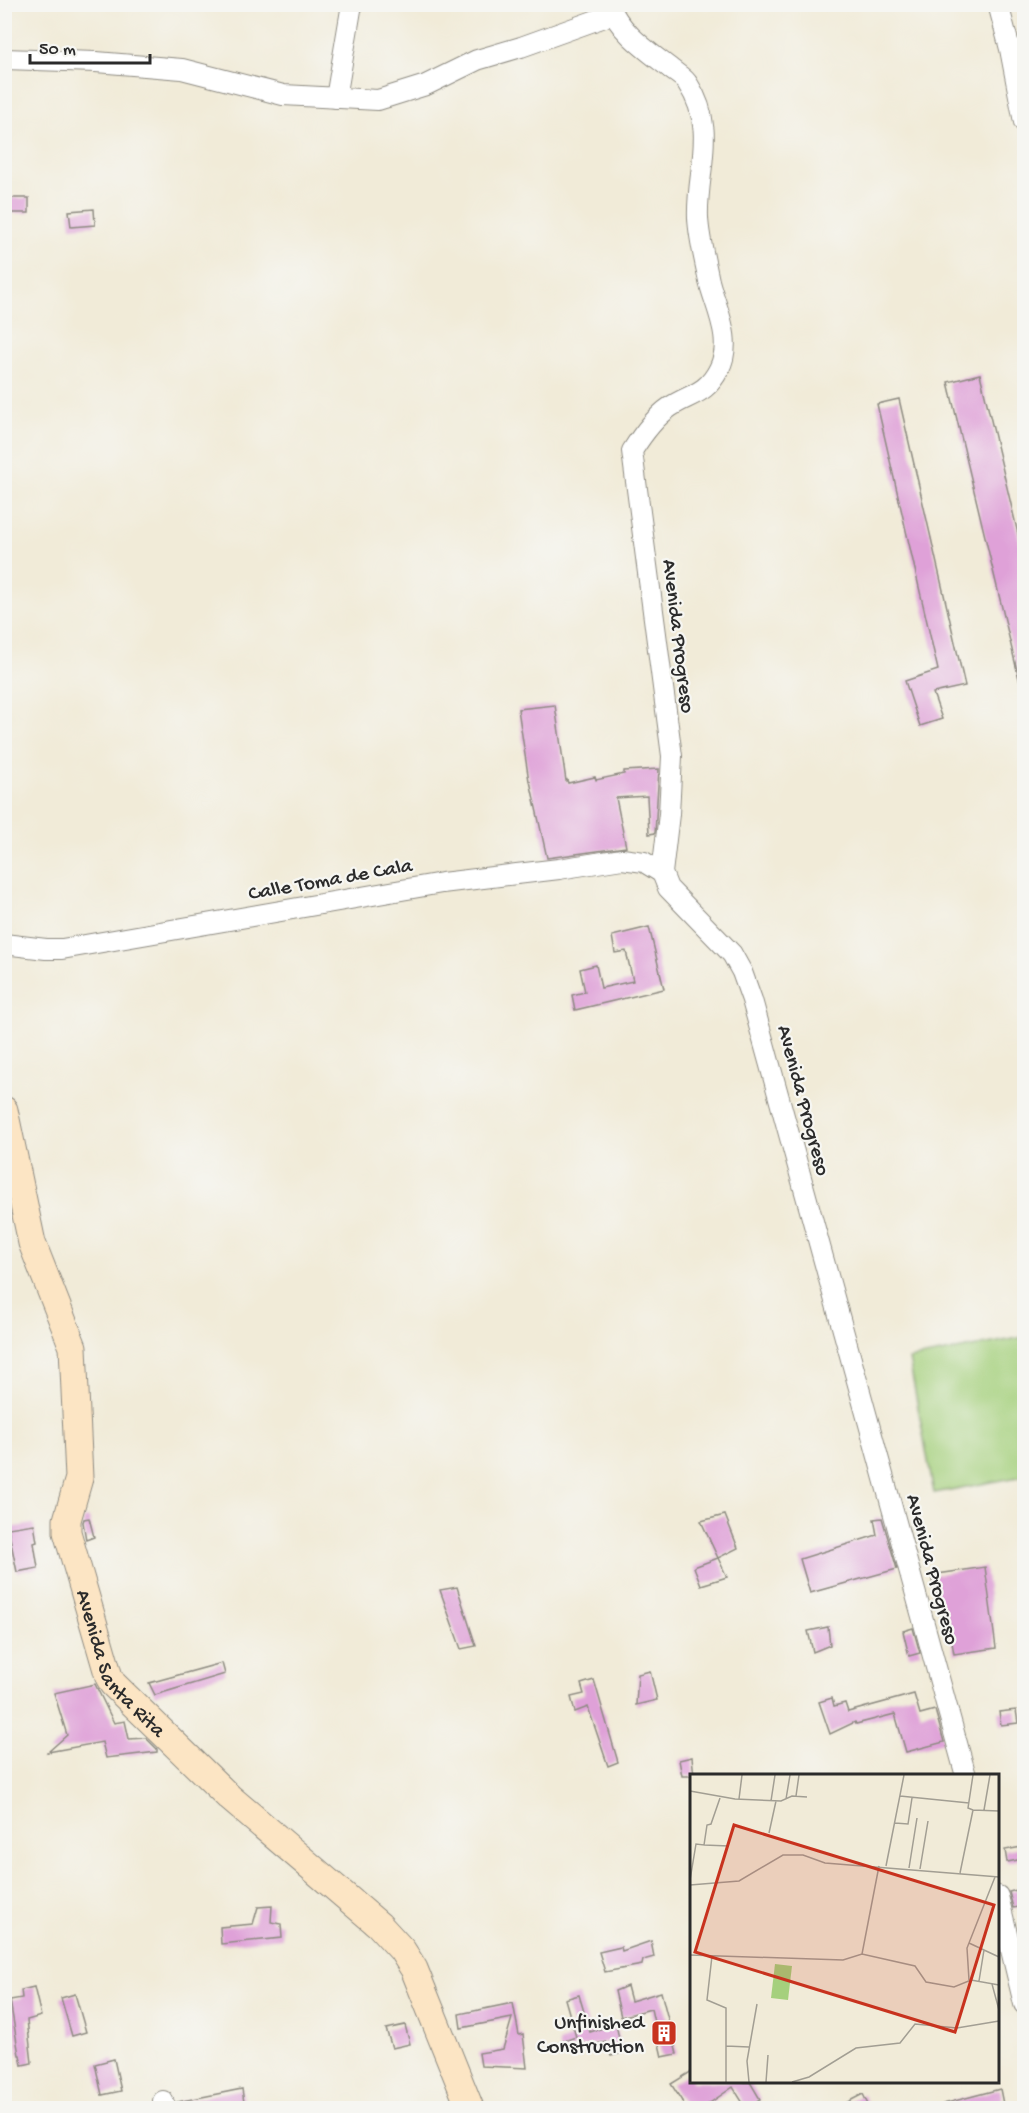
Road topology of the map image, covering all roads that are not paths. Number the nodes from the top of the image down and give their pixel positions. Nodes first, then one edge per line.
1 (352, 4) edge
2 (998, 4) edge
3 (611, 9) edge
4 (4, 59) edge
5 (336, 98) junction
6 (1024, 122) edge
7 (662, 873) junction
8 (4, 944) edge
9 (4, 1110) edge
10 (965, 1774) edge
11 (999, 1900) edge
12 (1021, 1977) edge
13 (1024, 2004) edge
14 (470, 2109) edge

1 - 5 street
2 - 6 street
3 - 5 street
3 - 7 street, Avenida Progreso
4 - 5 street
7 - 8 street, Calle Toma de Cala
7 - 10 street, Avenida Progreso
9 - 14 street, Avenida Santa Rita
11 - 12 street
12 - 13 street

